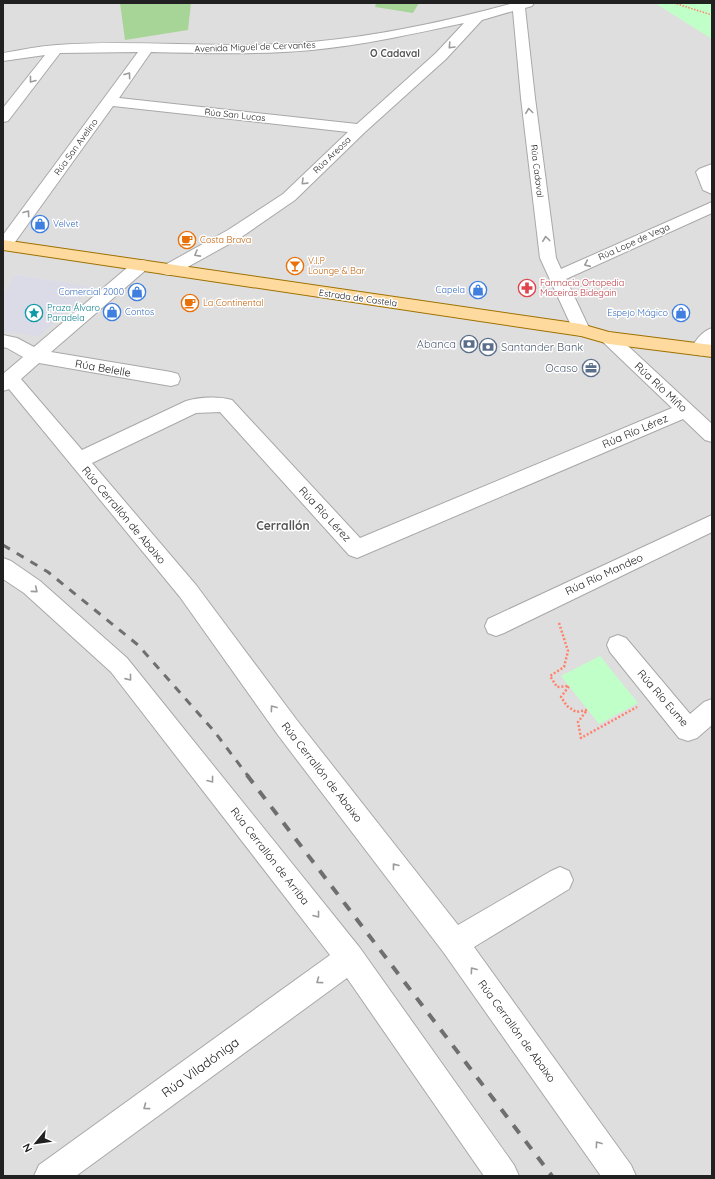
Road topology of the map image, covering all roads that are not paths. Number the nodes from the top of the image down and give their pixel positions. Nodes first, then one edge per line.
1 (523, 4) edge
2 (477, 17) junction
3 (56, 49) junction
4 (147, 49) junction
5 (3, 57) edge
6 (109, 101) junction
7 (3, 118) edge
8 (360, 129) junction
9 (712, 169) edge
10 (712, 189) edge
11 (712, 207) edge
12 (3, 245) edge
13 (141, 265) junction
14 (169, 270) junction
15 (556, 277) junction
16 (581, 330) junction
17 (712, 334) edge
18 (609, 338) junction
19 (3, 340) edge
20 (706, 350) edge
21 (36, 356) junction
22 (171, 379) dead end
23 (6, 381) edge
24 (686, 410) junction
25 (712, 435) edge
26 (78, 461) junction
27 (712, 523) edge
28 (3, 567) edge
29 (496, 626) dead end
30 (618, 645) dead end
31 (712, 710) edge
32 (560, 880) dead end
33 (454, 943) junction
34 (350, 958) junction
35 (50, 1176) edge
36 (503, 1176) edge
37 (620, 1176) edge

1 - 2 street, Avenida Miguel de Cervantes
15 -> 1 street, Rúa Cadaval
2 - 4 street, Avenida Miguel de Cervantes
2 -> 8 street, Rúa Areosa
3 - 4 street, Avenida Miguel de Cervantes
3 - 5 street, Avenida Miguel de Cervantes
3 -> 7 street
6 -> 4 street, Rúa San Avelino
6 - 8 street, Rúa San Lucas
12 -> 6 street, Rúa San Avelino
8 -> 14 street, Rúa Areosa
9 - 10 street
11 -> 15 street, Rúa Lope de Vega
12 - 13 main road, Estrada de Castela
13 - 14 main road, Estrada de Castela
13 - 21 street
14 - 16 main road, Estrada de Castela
15 - 16 street, Rúa Cadaval
16 - 18 main road, Estrada de Castela
17 - 20 street
18 - 20 main road, Estrada de Castela
18 - 24 street, Rúa Río Miño
19 - 21 street, Rúa Belelle
21 - 22 street, Rúa Belelle
21 - 23 street
23 - 26 street, Rúa Cerrallón de Abaixo
24 - 25 street, Rúa Río Miño
24 - 26 street, Rúa Río Lérez
33 -> 26 street, Rúa Cerrallón de Abaixo
27 - 29 street, Rúa Río Mandeo
28 -> 34 street, Rúa Cerrallón de Arriba
30 - 31 street, Rúa Río Eume
32 - 33 street
37 -> 33 street, Rúa Cerrallón de Abaixo
34 -> 35 street, Rúa Viladóniga
34 - 36 street, Rúa Cerrallón de Arriba

